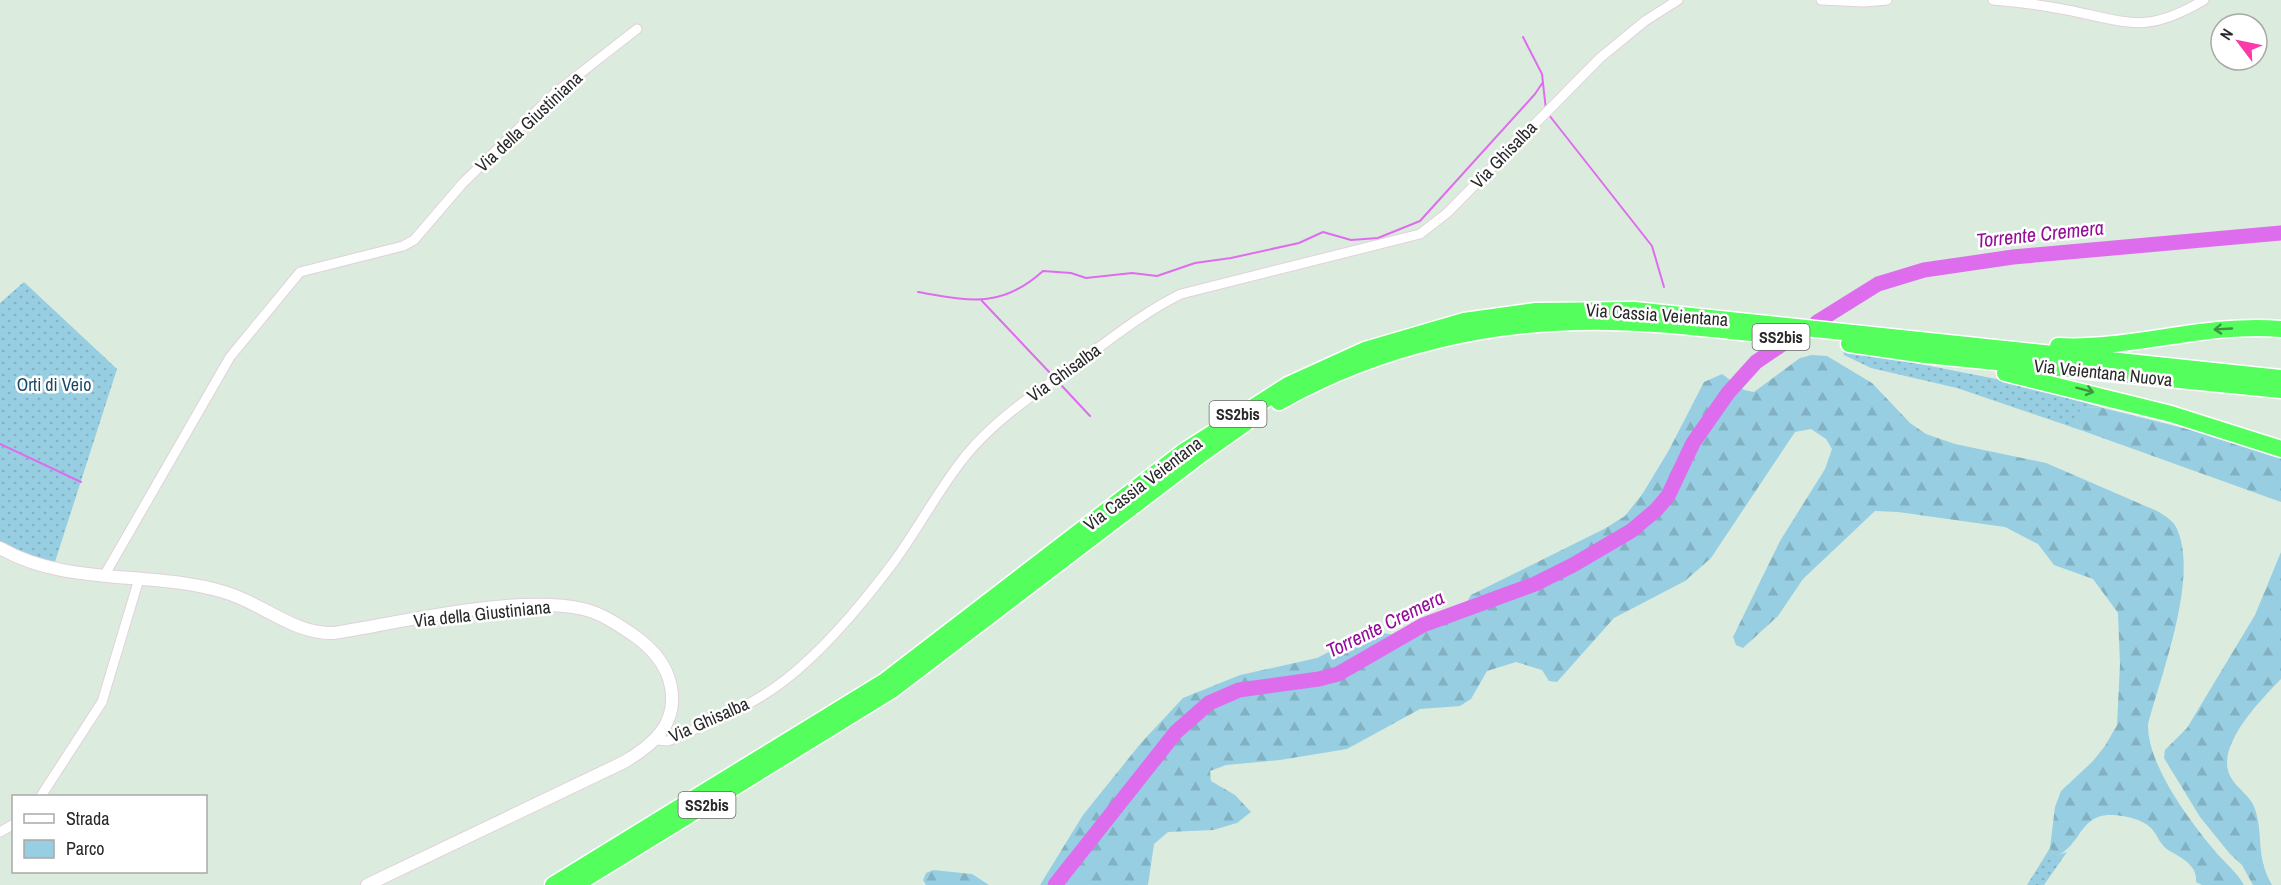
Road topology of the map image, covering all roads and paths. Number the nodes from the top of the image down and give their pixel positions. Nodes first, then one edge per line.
1 (1678, 0) edge
2 (1821, 0) edge
3 (1887, 0) edge
4 (1993, 0) edge
5 (2204, 0) edge
6 (637, 29) dead end
7 (2281, 329) edge
8 (1923, 347) junction
9 (2281, 378) edge
10 (2281, 390) edge
11 (2219, 428) junction
12 (2281, 438) edge
13 (2281, 449) edge
14 (0, 548) edge
15 (104, 576) junction
16 (139, 579) junction
17 (843, 715) junction
18 (657, 740) junction
19 (42, 795) edge
20 (367, 885) edge
21 (553, 885) edge
22 (575, 885) edge

1 - 18 street, Via Ghisalba
2 - 3 street
4 - 5 street
6 - 15 street, Via della Giustiniana
7 -> 8 highway
8 - 9 highway
8 - 10 highway, Via Veientana Nuova
8 -> 11 highway
8 - 17 highway, Via Cassia Veientana / SS2bis
11 - 12 highway
11 - 13 highway
14 - 15 street, Via della Giustiniana
15 - 16 street, Via della Giustiniana
16 - 18 street, Via della Giustiniana
16 - 19 street
17 - 21 highway, Via Cassia Veientana / SS2bis
17 - 22 highway, Via Cassia Veientana / SS2bis
18 - 20 street, Via della Giustiniana

